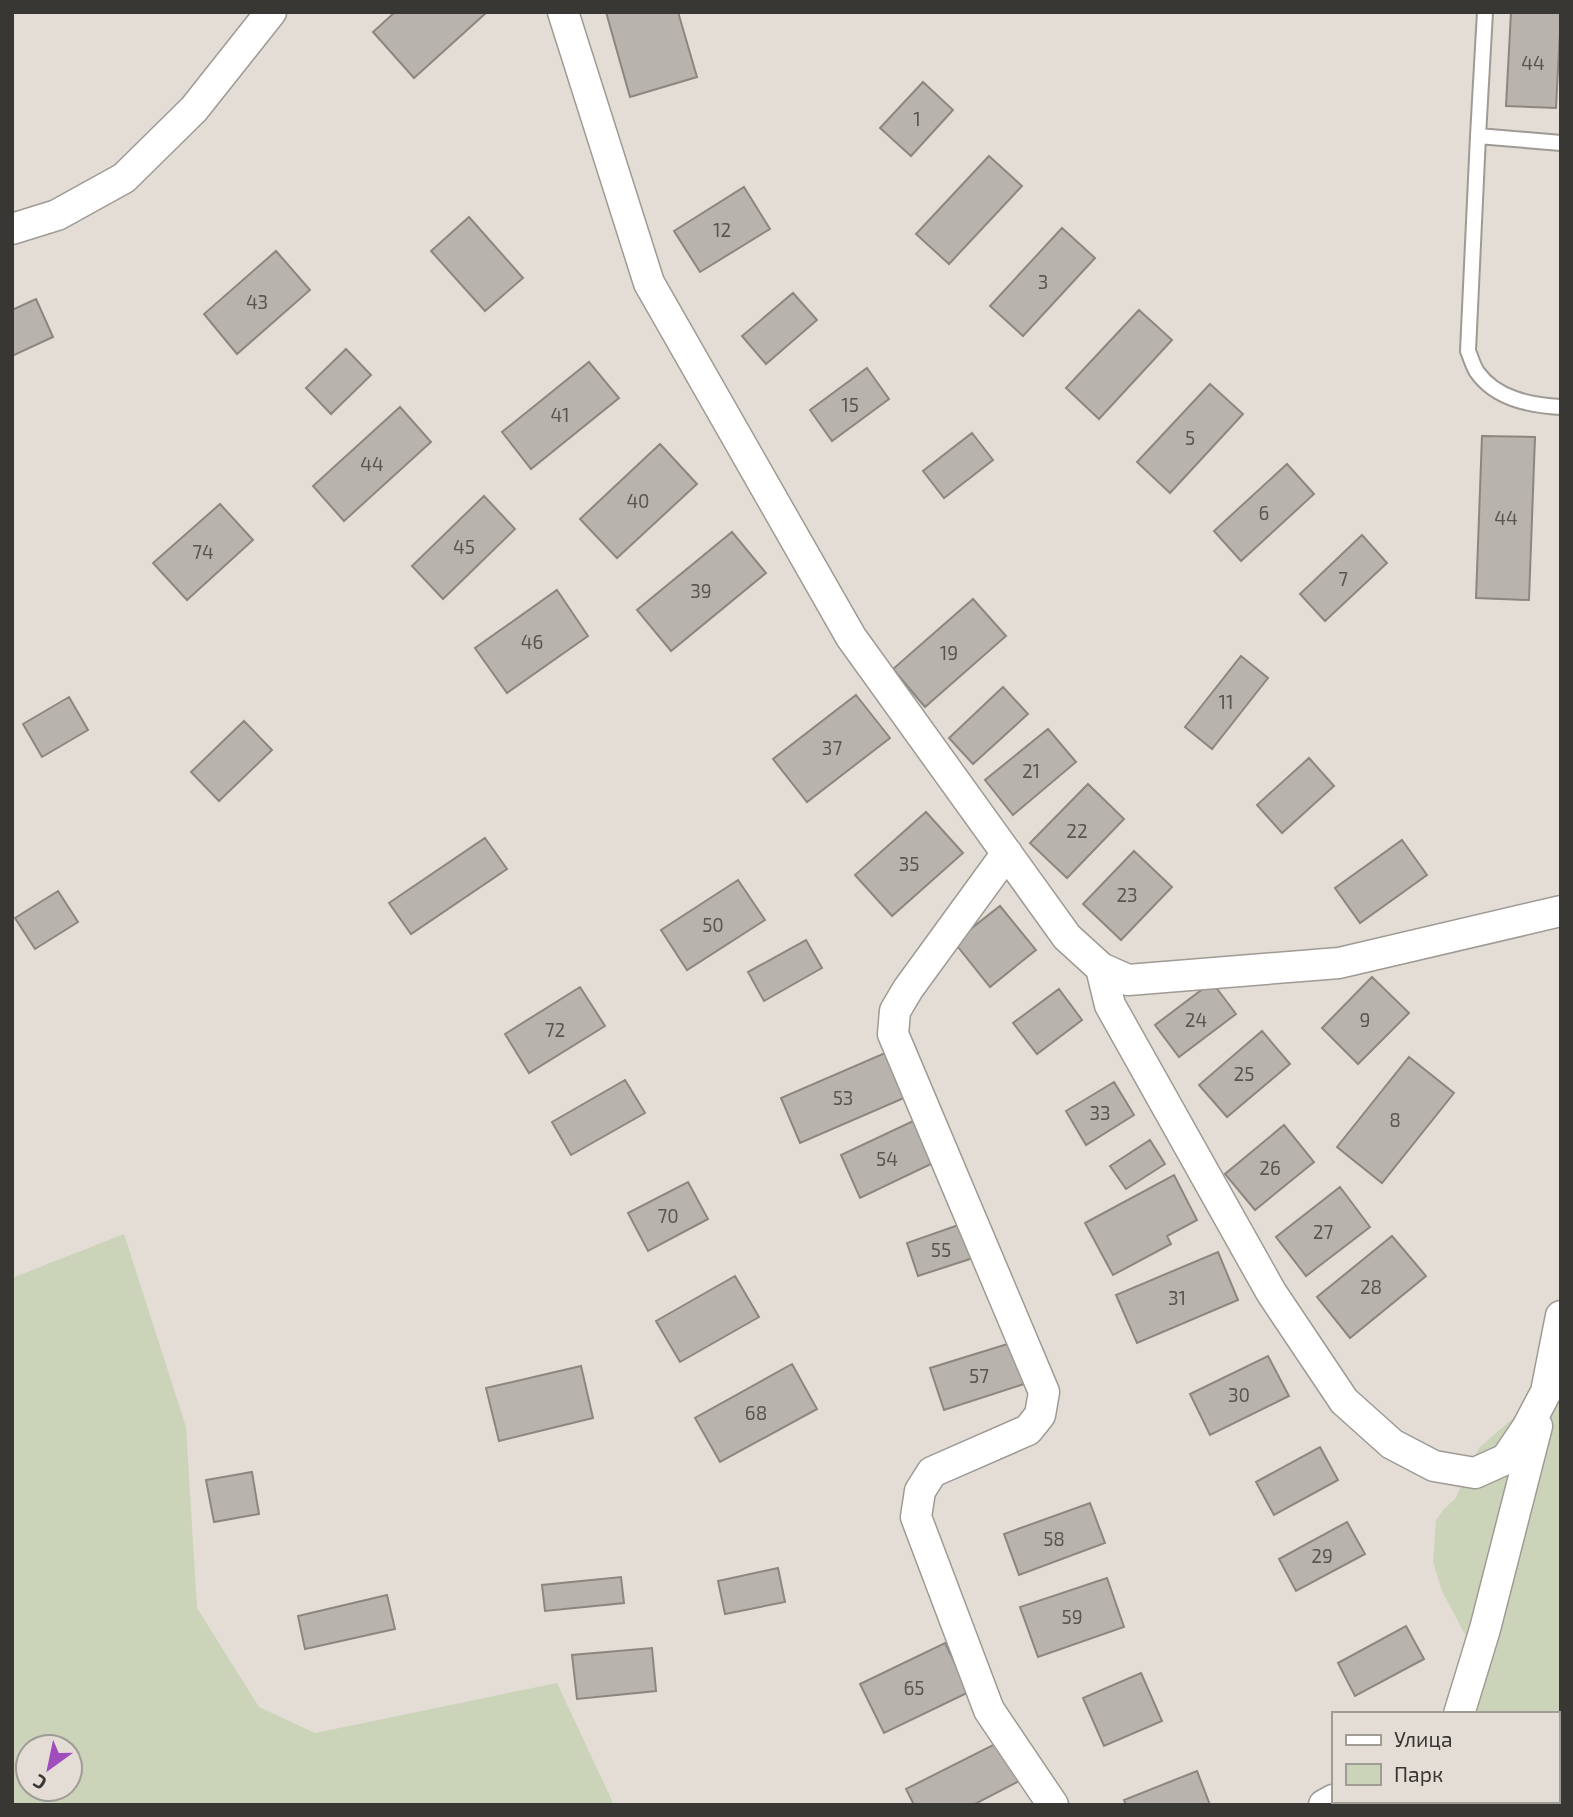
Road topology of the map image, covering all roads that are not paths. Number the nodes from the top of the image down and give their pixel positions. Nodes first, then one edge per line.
1 (271, 12) edge
2 (563, 12) edge
3 (1485, 12) edge
4 (1478, 136) junction
5 (1561, 143) edge
6 (12, 229) edge
7 (1561, 407) edge
8 (1007, 853) junction
9 (1561, 911) edge
10 (1101, 968) junction
11 (1561, 1316) edge
12 (1546, 1392) junction
13 (1460, 1712) edge
14 (1053, 1805) edge

1 - 6 street
2 - 8 street
3 - 4 lane
4 - 5 lane
4 - 7 lane
8 - 10 street
8 - 14 street
9 - 10 street
10 - 12 street
11 - 12 street
12 - 13 street

